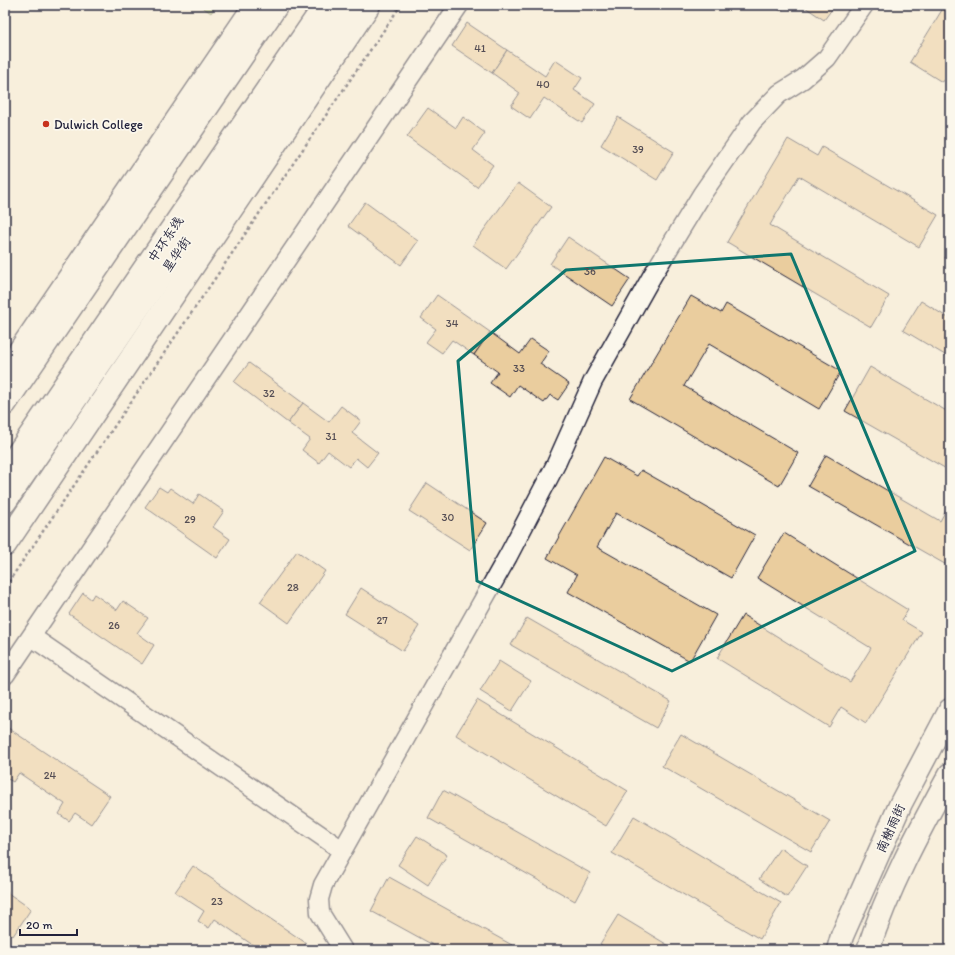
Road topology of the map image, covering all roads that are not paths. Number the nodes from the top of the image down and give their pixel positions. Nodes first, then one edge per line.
1 (255, 5) edge
2 (278, 5) edge
3 (325, 5) edge
4 (347, 5) edge
5 (369, 5) edge
6 (459, 5) edge
7 (864, 5) edge
8 (5, 372) edge
9 (5, 404) edge
10 (5, 472) edge
11 (5, 502) edge
12 (5, 545) edge
13 (32, 637) junction
14 (5, 675) edge
15 (950, 710) edge
16 (950, 774) edge
17 (342, 850) junction
18 (343, 950) edge
19 (838, 950) edge
20 (868, 950) edge

1 - 8 main road
2 - 9 main road
3 - 10 main road, 中环东线
4 - 11 main road, 星华街
5 - 12 main road
6 - 13 street
7 - 17 street
13 - 14 street
13 - 17 street
15 - 19 main road, 南榭雨街
16 - 20 main road, 南榭雨街
17 - 18 street

